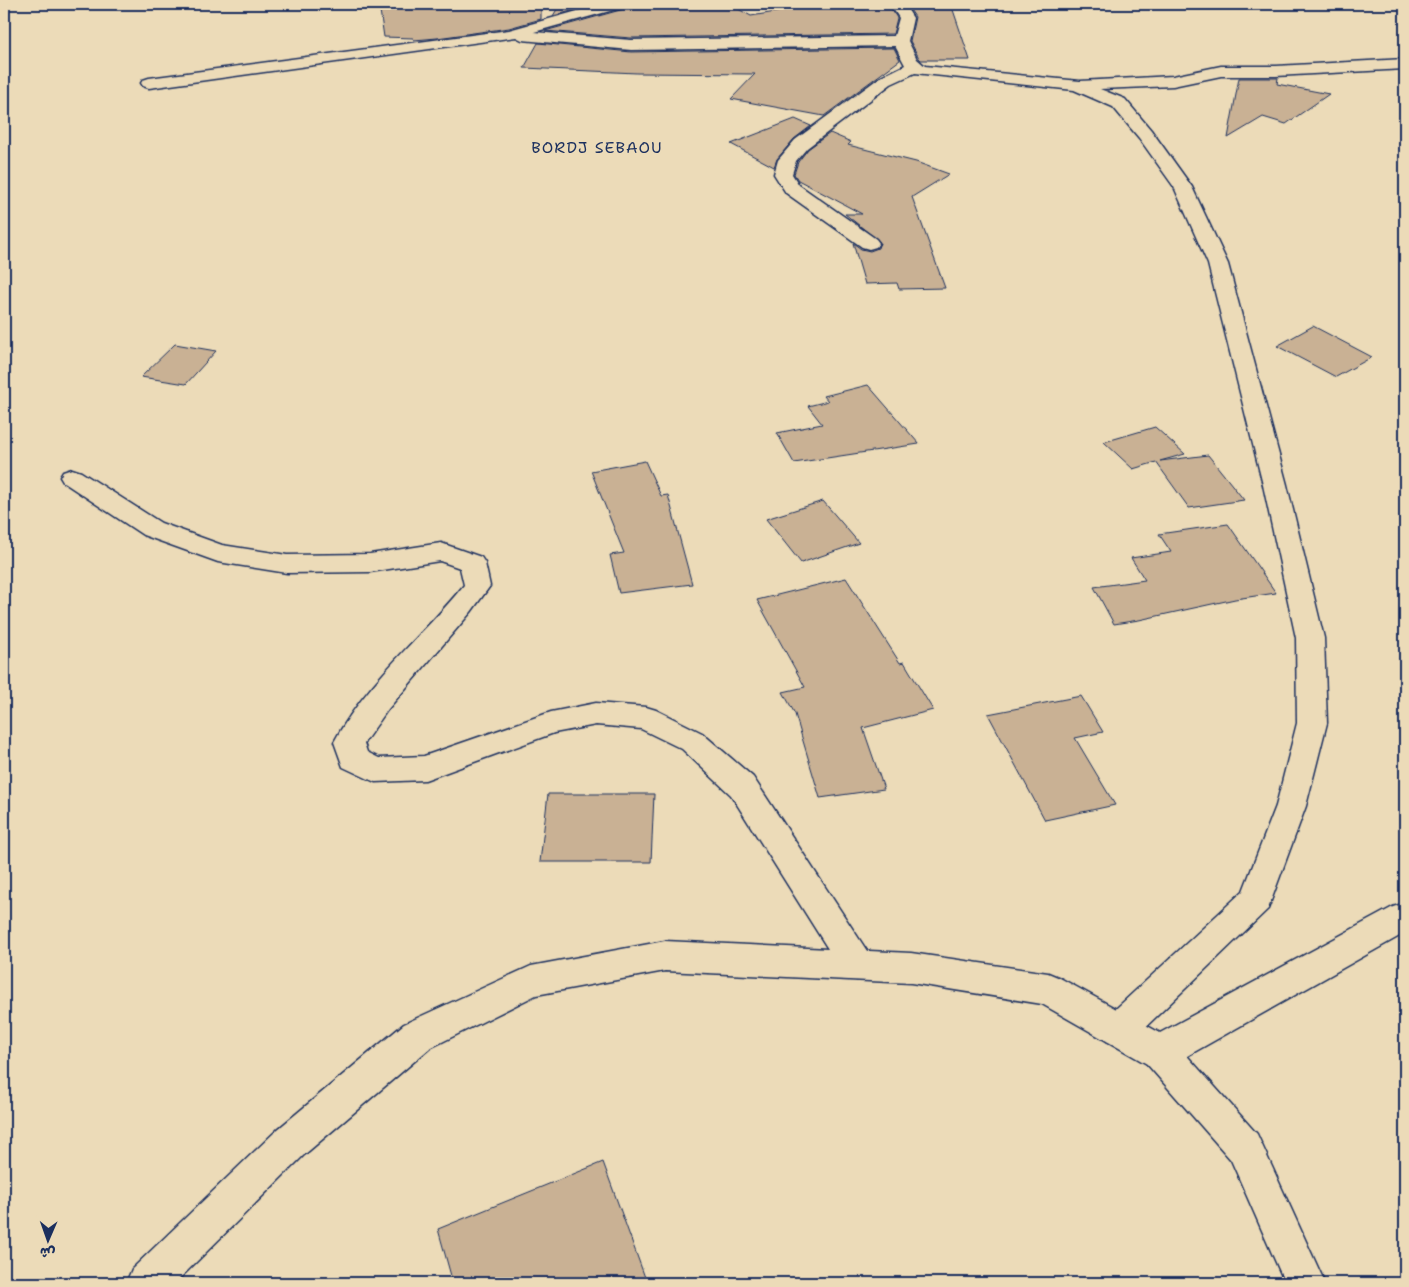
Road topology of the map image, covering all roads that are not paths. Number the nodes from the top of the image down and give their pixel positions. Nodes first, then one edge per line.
1 (619, 4) edge
2 (898, 4) edge
3 (511, 34) junction
4 (900, 40) junction
5 (1405, 64) edge
6 (916, 66) junction
7 (149, 83) dead end
8 (1077, 85) junction
9 (869, 243) dead end
10 (72, 477) dead end
11 (1405, 917) edge
12 (857, 965) junction
13 (1119, 1029) junction
14 (1160, 1052) junction
15 (146, 1283) edge
16 (1304, 1283) edge

1 - 3 street
2 - 4 street
3 - 4 street
3 - 7 street
4 - 6 street
5 - 8 street
6 - 8 street
6 - 9 street
8 - 13 street
10 - 12 street
11 - 14 street
12 - 13 street
12 - 15 street
13 - 14 street
14 - 16 street

